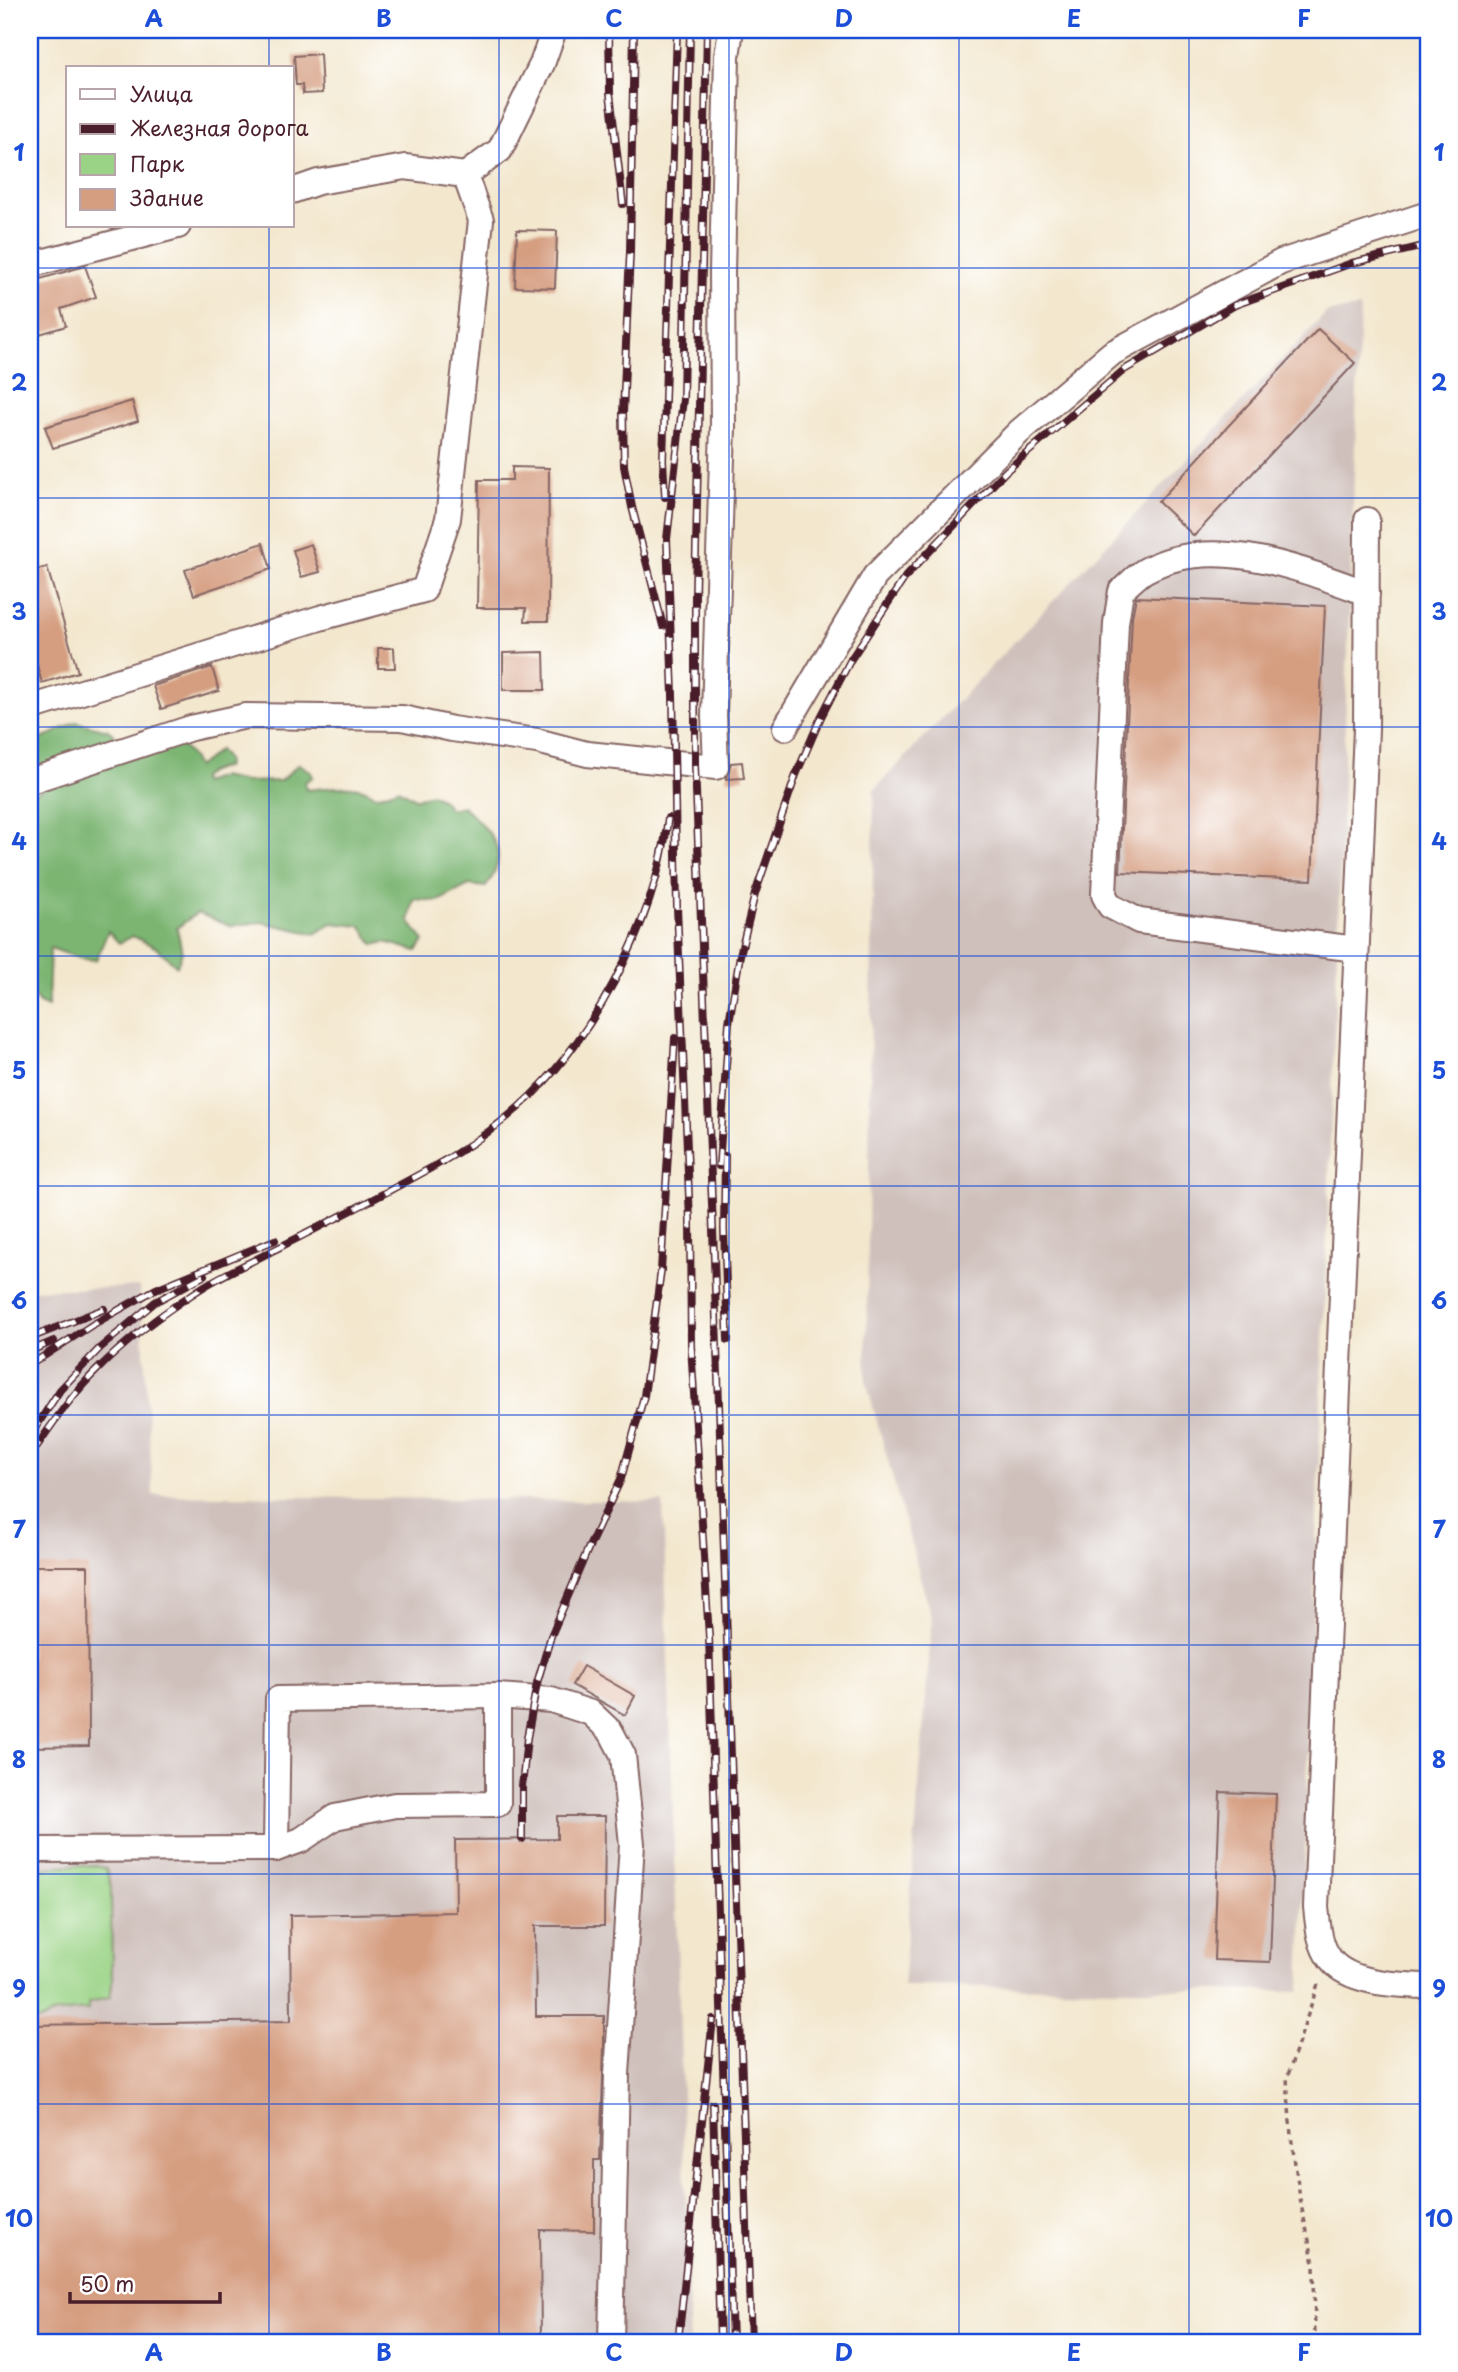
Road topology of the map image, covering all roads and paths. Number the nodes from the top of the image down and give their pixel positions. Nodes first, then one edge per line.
1 (554, 30) edge
2 (731, 30) edge
3 (464, 175) junction
4 (294, 190) edge
5 (1428, 214) edge
6 (170, 228) edge
7 (30, 265) edge
8 (1367, 520) dead end
9 (1367, 593) junction
10 (30, 708) edge
11 (785, 727) dead end
12 (30, 781) edge
13 (1356, 949) junction
14 (498, 1696) junction
15 (276, 1849) junction
16 (30, 1850) edge
17 (1331, 1961) junction
18 (1428, 1986) edge
19 (611, 2342) edge
20 (1315, 2342) edge

1 - 3 lane
2 - 12 lane
3 - 4 lane
3 - 10 lane
5 - 11 lane
6 - 7 lane
8 - 9 lane
9 - 13 lane
9 - 13 lane
13 - 17 lane
14 - 15 lane
14 - 15 lane
14 - 19 lane
15 - 16 lane
17 - 18 lane
17 - 20 path

